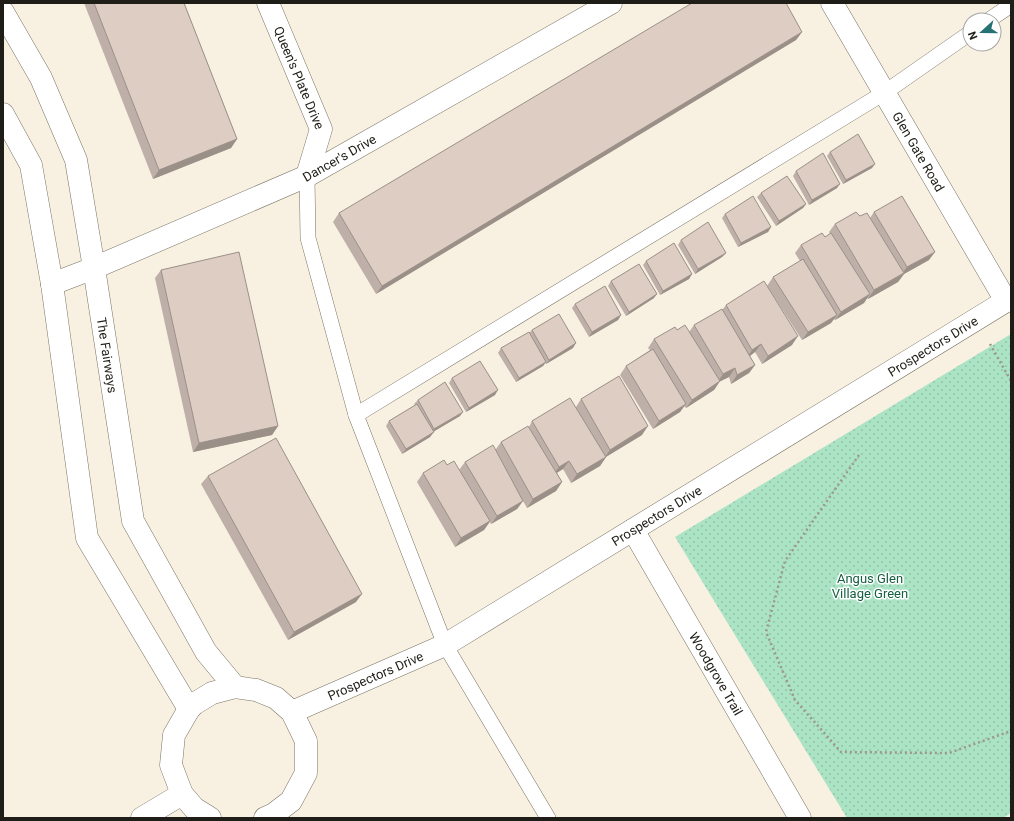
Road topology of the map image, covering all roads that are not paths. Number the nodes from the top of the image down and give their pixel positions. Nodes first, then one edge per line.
1 (268, 3) edge
2 (611, 3) edge
3 (832, 3) edge
4 (1011, 5) edge
5 (3, 12) edge
6 (1001, 12) edge
7 (962, 39) edge
8 (884, 93) junction
9 (3, 114) edge
10 (307, 176) junction
11 (94, 268) junction
12 (52, 284) junction
13 (1008, 299) edge
14 (356, 415) junction
15 (633, 530) junction
16 (445, 645) junction
17 (235, 687) junction
18 (189, 709) junction
19 (292, 712) junction
20 (182, 794) junction
21 (272, 817) edge
22 (142, 818) edge
23 (210, 818) edge
24 (548, 818) edge
25 (800, 818) edge

1 - 10 street, Queen's Plate Drive
2 - 10 street, Dancer's Drive
3 - 8 street, Glen Gate Road
4 - 6 lane
5 - 11 street, The Fairways
7 - 8 lane
8 - 13 street, Glen Gate Road
8 - 14 lane
9 - 12 street
10 - 11 street, Dancer's Drive
10 - 14 lane
11 - 12 street, Dancer's Drive
11 - 17 street, The Fairways
12 - 18 street
13 - 15 street, Prospectors Drive
14 - 16 lane
15 - 16 street, Prospectors Drive
15 - 25 street, Woodgrove Trail
16 - 19 street, Prospectors Drive
16 - 24 lane
17 - 18 street
17 - 19 street
18 - 20 street
19 - 21 street
20 - 22 street
20 - 23 street

